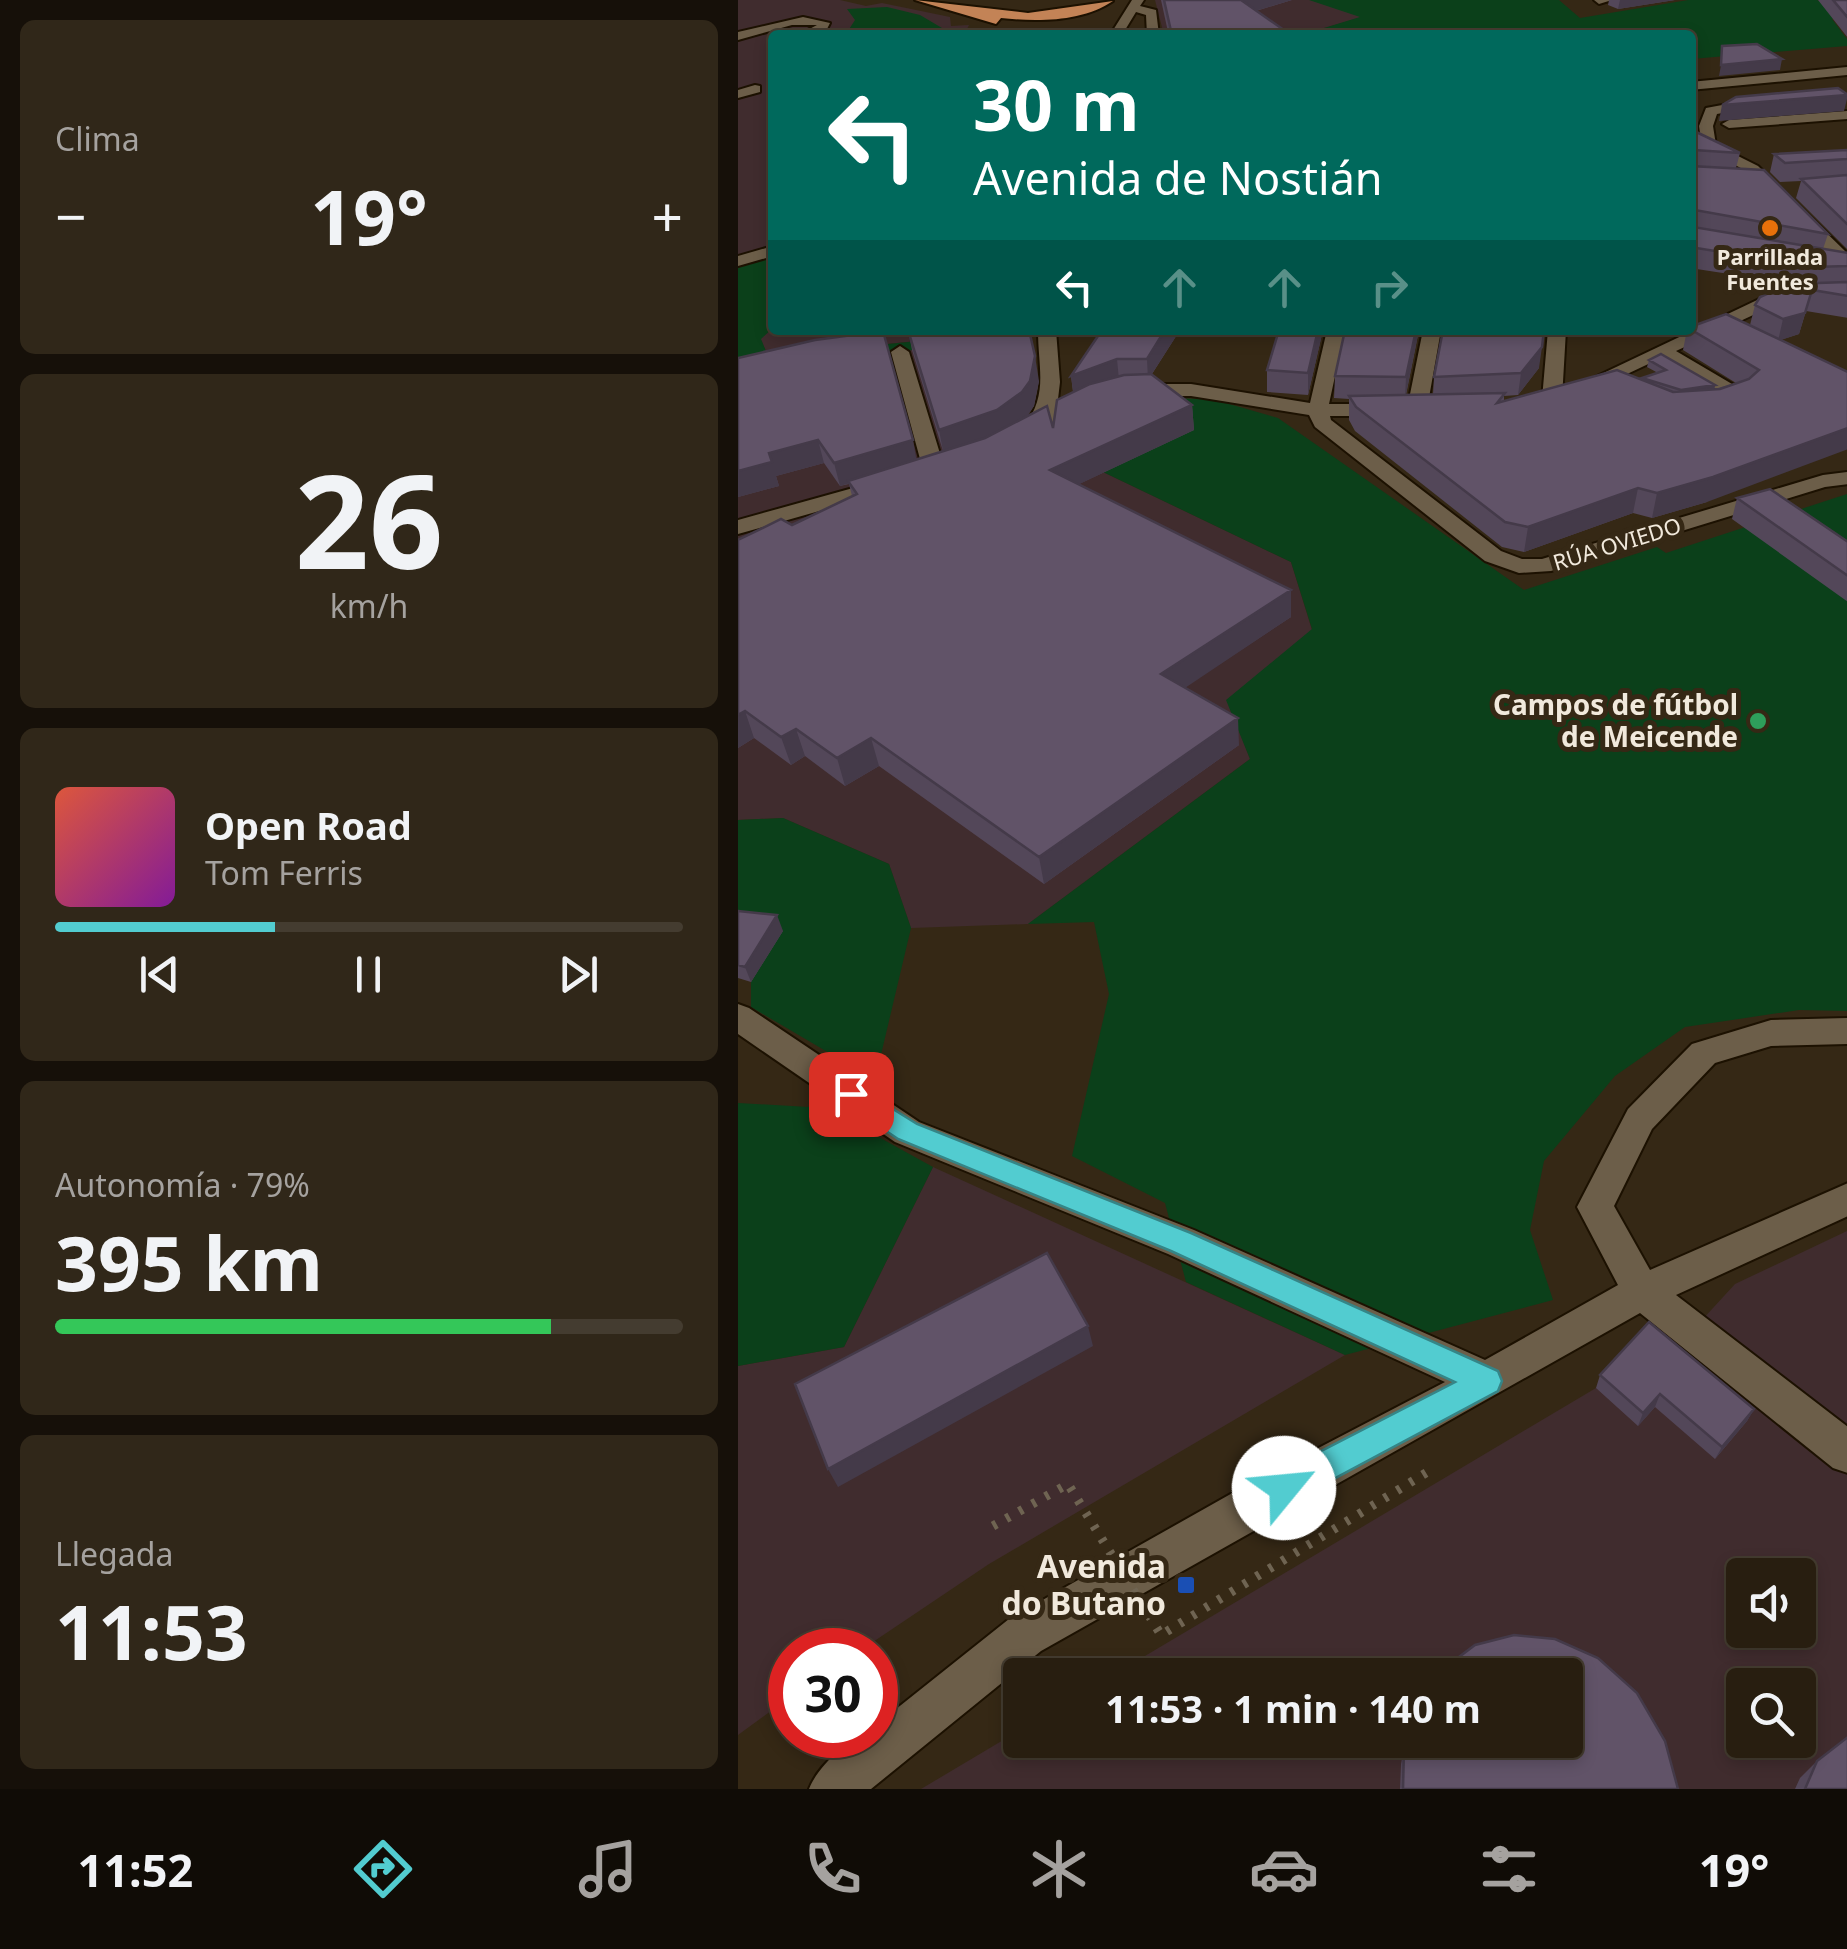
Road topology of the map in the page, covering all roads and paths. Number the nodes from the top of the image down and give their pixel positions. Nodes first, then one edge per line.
1 (921, 0) edge
2 (1108, 0) edge
3 (1117, 0) edge
4 (1137, 4) edge
5 (978, 12) junction
6 (1088, 21) dead end
7 (1012, 28) junction
8 (822, 30) edge
9 (1007, 30) edge
10 (1119, 30) edge
11 (1152, 30) edge
12 (738, 36) edge
13 (1848, 60) edge
14 (1848, 71) edge
15 (1699, 72) dead end
16 (1696, 85) edge
17 (755, 89) dead end
18 (738, 94) edge
19 (1770, 102) edge
20 (1706, 114) junction
21 (1848, 115) edge
22 (1696, 144) edge
23 (1709, 147) junction
24 (1742, 183) edge
25 (1781, 187) junction
26 (768, 253) edge
27 (738, 261) edge
28 (1831, 264) edge
29 (1848, 294) edge
30 (1720, 323) junction
31 (1696, 334) edge
32 (1047, 335) edge
33 (1335, 335) edge
34 (1431, 335) edge
35 (1556, 335) edge
36 (1694, 335) edge
37 (1752, 340) edge
38 (1662, 350) junction
39 (900, 352) dead end
40 (1606, 377) junction
41 (1635, 394) edge
42 (1706, 406) edge
43 (1318, 410) junction
44 (1417, 410) junction
45 (1438, 410) edge
46 (1040, 422) junction
47 (1018, 441) edge
48 (1848, 478) edge
49 (738, 527) edge
50 (738, 1018) edge
51 (1848, 1031) edge
52 (1848, 1199) edge
53 (1642, 1292) junction
54 (1487, 1381) junction
55 (1848, 1453) edge
56 (1434, 1468) dead end
57 (993, 1526) dead end
58 (833, 1789) edge

1 - 5 main road
2 - 5 main road
2 - 7 main road
3 - 6 main road
4 - 10 street
4 - 11 street
5 - 7 main road
7 - 9 main road
8 - 12 street
13 - 15 street
14 - 16 street
17 - 18 street
19 - 20 street
20 - 21 street
20 - 23 street
22 - 23 street
23 - 25 street
24 - 25 street
25 - 28 street
26 - 27 street
29 - 30 street
30 - 31 street
30 - 37 street
32 - 46 street
33 - 43 street
34 - 44 street
35 - 40 street
36 - 38 street
38 - 40 street
38 - 42 street
39 - 49 street
40 - 41 street
43 - 44 street
43 - 46 street
43 - 48 street, RÚA OVIEDO
44 - 45 street
46 - 47 street
50 - 54 street
51 - 53 street
52 - 53 street
53 - 54 street
53 - 55 street
54 - 58 street
56 - 57 path, bridge

